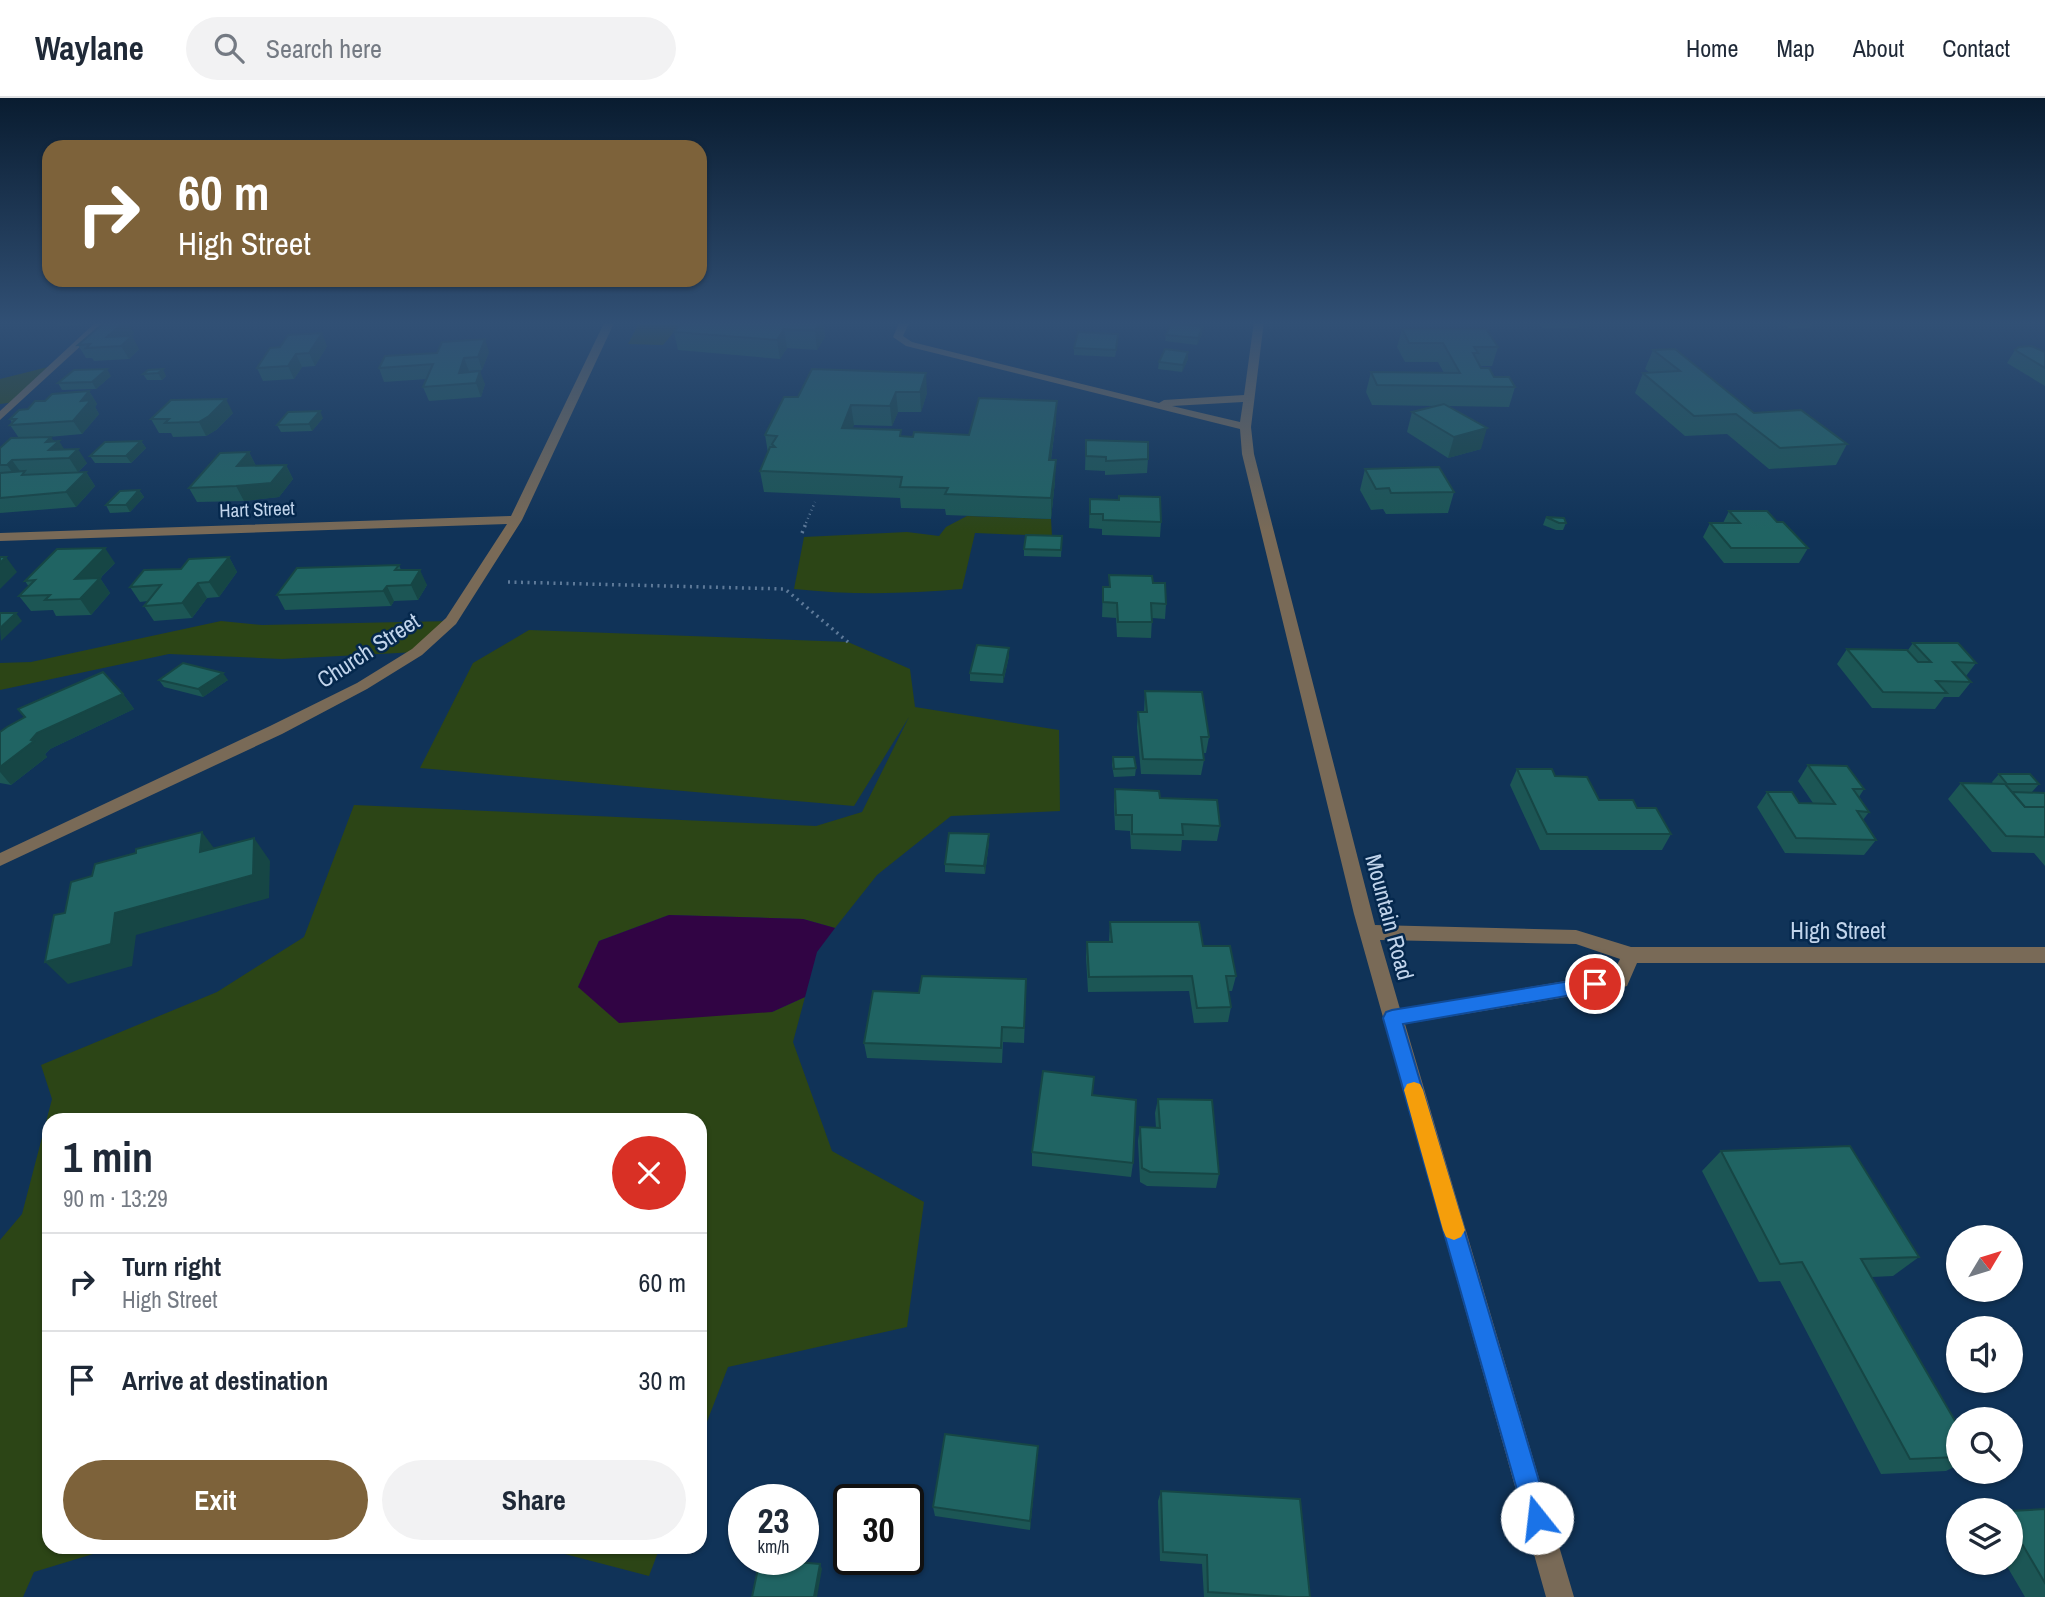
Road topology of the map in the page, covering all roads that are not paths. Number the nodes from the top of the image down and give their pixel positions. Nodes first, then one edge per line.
1 (28, 391) edge
2 (577, 391) edge
3 (1092, 391) edge
4 (1250, 391) edge
5 (1249, 398) junction
6 (1143, 404) junction
7 (0, 417) edge
8 (1245, 427) junction
9 (516, 520) junction
10 (0, 537) edge
11 (0, 860) edge
12 (1368, 932) junction
13 (1631, 955) junction
14 (2045, 955) edge
15 (1392, 1018) junction
16 (1560, 1597) edge

1 - 7 street
2 - 9 street, Church Street
3 - 6 street
4 - 5 street, Mountain Road
5 - 6 street
5 - 8 street, Mountain Road
6 - 8 street
8 - 12 street, Mountain Road
9 - 10 street, Hart Street
9 - 11 street, Church Street
12 - 13 street, High Street
12 - 15 street, Mountain Road
13 - 14 street, High Street
13 - 15 street
15 - 16 street, Mountain Road

